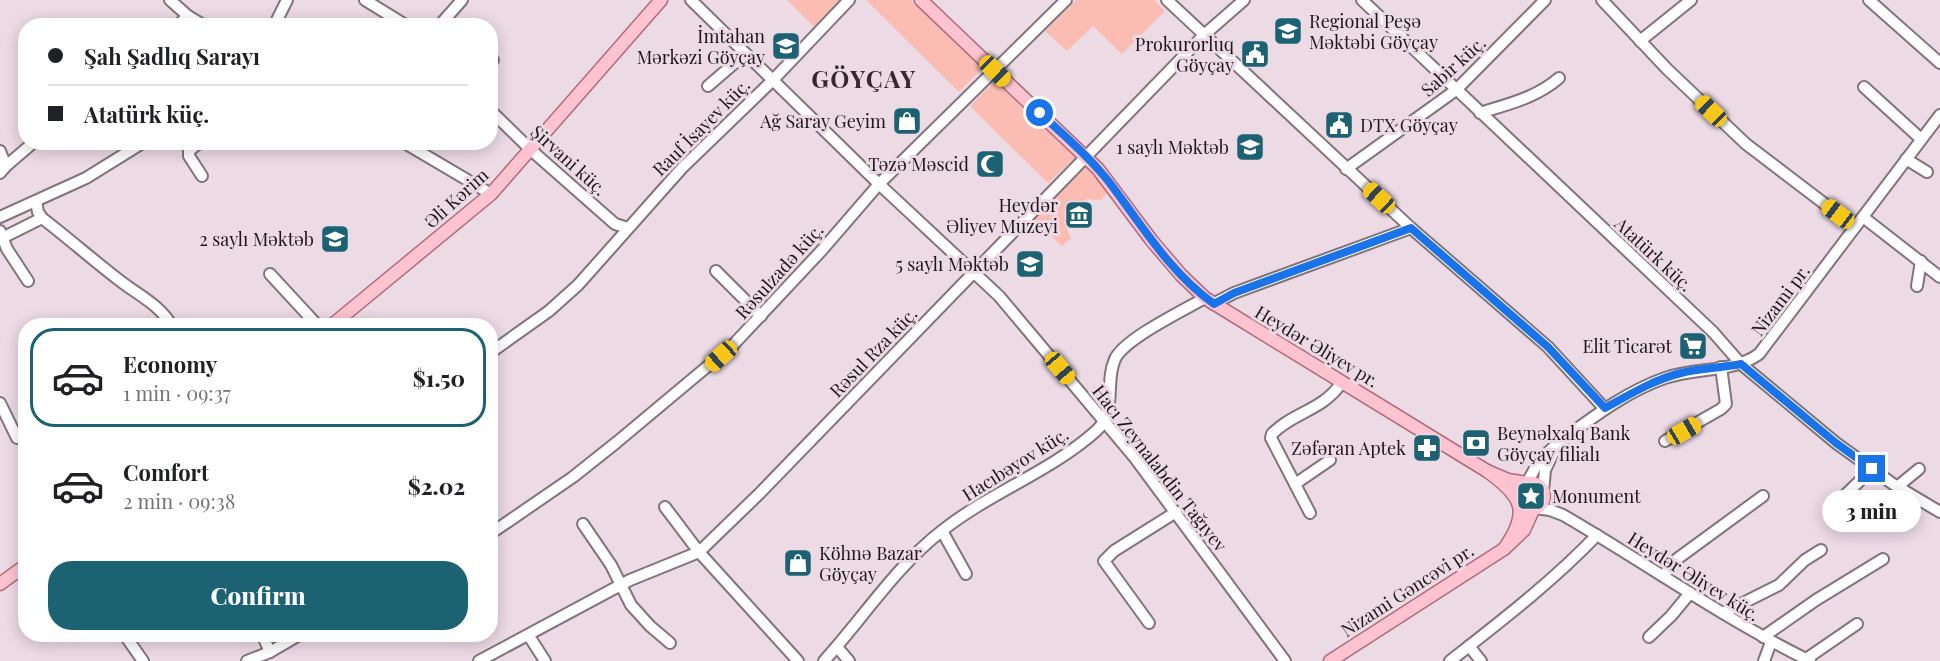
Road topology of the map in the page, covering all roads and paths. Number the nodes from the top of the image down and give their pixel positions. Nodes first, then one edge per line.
1 (170, 0) edge
2 (287, 0) edge
3 (365, 0) edge
4 (462, 0) edge
5 (661, 0) edge
6 (691, 0) edge
7 (849, 0) edge
8 (921, 0) edge
9 (1066, 0) edge
10 (1167, 0) edge
11 (1244, 0) edge
12 (1362, 0) edge
13 (1545, 0) edge
14 (1602, 0) edge
15 (1691, 0) edge
16 (1869, 0) edge
17 (188, 16) joint
18 (191, 18) edge
19 (278, 18) edge
20 (394, 18) edge
21 (446, 18) edge
22 (1204, 35) junction
23 (1640, 41) junction
24 (745, 54) junction
25 (1940, 63) edge
26 (995, 71) junction
27 (1559, 78) dead end
28 (772, 81) junction
29 (708, 86) dead end
30 (1864, 87) dead end
31 (1456, 90) junction
32 (1480, 113) junction
33 (1940, 115) edge
34 (498, 118) edge
35 (1921, 139) junction
36 (25, 150) edge
37 (131, 150) edge
38 (190, 150) edge
39 (424, 150) edge
40 (531, 150) junction
41 (0, 151) edge
42 (1085, 156) junction
43 (1906, 159) junction
44 (1346, 169) junction
45 (3, 170) edge
46 (1928, 172) dead end
47 (202, 176) dead end
48 (879, 184) junction
49 (491, 194) junction
50 (36, 201) junction
51 (0, 217) edge
52 (1863, 217) junction
53 (42, 218) junction
54 (1856, 227) junction
55 (628, 228) junction
56 (1411, 228) junction
57 (1, 236) edge
58 (1921, 261) junction
59 (716, 271) dead end
60 (974, 271) junction
61 (1938, 271) edge
62 (270, 274) dead end
63 (28, 281) dead end
64 (1917, 286) dead end
65 (1209, 301) junction
66 (761, 316) junction
67 (167, 318) edge
68 (311, 318) edge
69 (341, 318) edge
70 (498, 347) edge
71 (1741, 364) junction
72 (1721, 368) junction
73 (1342, 382) junction
74 (0, 403) edge
75 (1605, 408) junction
76 (1106, 421) junction
77 (16, 438) dead end
78 (1665, 441) dead end
79 (1558, 443) junction
80 (1330, 460) dead end
81 (1872, 469) junction
82 (1918, 469) dead end
83 (1487, 471) junction
84 (1527, 483) junction
85 (1295, 484) junction
86 (1897, 487) junction
87 (1544, 494) junction
88 (1763, 495) dead end
89 (1518, 499) junction
90 (1841, 499) dead end
91 (1937, 506) edge
92 (665, 507) dead end
93 (1534, 508) junction
94 (1176, 512) junction
95 (1310, 513) dead end
96 (1563, 515) junction
97 (583, 524) dead end
98 (498, 529) edge
99 (942, 531) junction
100 (1597, 535) junction
101 (1504, 549) junction
102 (1821, 550) dead end
103 (699, 552) junction
104 (1883, 559) dead end
105 (18, 571) edge
106 (966, 574) dead end
107 (1663, 576) junction
108 (0, 584) edge
109 (620, 585) junction
110 (1690, 593) junction
111 (1723, 613) junction
112 (1149, 623) dead end
113 (1857, 624) dead end
114 (529, 636) junction
115 (1649, 637) dead end
116 (1767, 640) junction
117 (129, 642) edge
118 (266, 642) edge
119 (287, 642) edge
120 (670, 643) dead end
121 (1469, 646) junction
122 (837, 647) junction
123 (270, 652) junction
124 (1808, 660) edge
125 (142, 661) edge
126 (247, 661) edge
127 (479, 661) edge
128 (546, 661) edge
129 (798, 661) edge
130 (824, 661) edge
131 (849, 661) edge
132 (1285, 661) edge
133 (1330, 661) edge
134 (1450, 661) edge
135 (1481, 661) edge
136 (1764, 661) edge

1 - 17 street
2 - 19 street
3 - 20 street
4 - 21 street
5 - 40 main road, Əli Kərim
6 - 24 street, Hacı Zeynalabdin Tağıyev
7 - 28 street, Rauf İsayev küç.
8 - 26 main road, Heydər Əliyev pr.
9 - 26 street, Rəsulzadə küç.
10 - 22 street
11 - 22 street, Rəsul Rza küç.
12 - 31 street, Atatürk küç.
13 - 31 street, Sabir küç.
14 - 23 street
15 - 23 street
16 - 25 street
17 - 18 street
22 - 42 street, Rəsul Rza küç.
22 - 44 street
23 - 54 street
24 - 28 street, Hacı Zeynalabdin Tağıyev
24 - 29 street
26 - 42 main road, Heydər Əliyev pr.
26 - 48 street, Rəsulzadə küç.
27 - 32 street
28 - 48 street, Hacı Zeynalabdin Tağıyev
28 - 55 street, Rauf İsayev küç.
30 - 35 street
31 - 32 street, Atatürk küç.
31 - 44 street, Sabir küç.
32 - 71 street, Atatürk küç.
33 - 35 street, Nizami pr.
34 - 40 street, Şirvani küç.
35 - 43 street, Nizami pr.
36 - 45 street
37 - 50 street
38 - 47 street
39 - 49 street
40 - 49 main road, Əli Kərim
40 - 55 street, Şirvani küç.
41 - 45 street
42 - 60 street, Rəsul Rza küç.
42 - 65 main road, Heydər Əliyev pr.
43 - 46 street
43 - 52 street, Nizami pr.
44 - 56 street
48 - 60 street, Hacı Zeynalabdin Tağıyev
48 - 66 street, Rəsulzadə küç.
49 - 69 main road, Əli Kərim
50 - 51 street
50 - 53 street
52 - 54 street, Nizami pr.
52 - 58 street
53 - 57 street
53 - 67 street
54 - 71 street, Nizami pr.
55 - 70 street, Rauf İsayev küç.
56 - 65 street
56 - 75 street
57 - 63 street
58 - 61 street
58 - 64 street
59 - 66 street
60 - 76 street, Hacı Zeynalabdin Tağıyev
60 - 103 street, Rəsul Rza küç.
62 - 68 street
65 - 73 main road, Heydər Əliyev pr.
65 - 76 street
66 - 98 street, Rəsulzadə küç.
71 - 72 street, Nizami pr.
71 - 81 street, Atatürk küç.
72 - 75 street, Nizami pr.
72 - 78 street
73 - 83 main road, Heydər Əliyev pr.
73 - 85 street
74 - 77 street
75 - 79 street, Nizami pr.
76 - 94 street, Hacı Zeynalabdin Tağıyev
76 - 99 street, Hacıbəyov küç.
79 - 84 street, Nizami pr.
79 - 87 street
80 - 85 street
81 - 86 street, Atatürk küç.
81 - 90 street
82 - 86 street
83 - 84 main road
83 - 89 main road
84 - 87 main road
84 - 89 main road
85 - 95 street
86 - 91 street, Atatürk küç.
87 - 93 main road
87 - 96 street
88 - 107 street
89 - 93 main road
89 - 101 main road
92 - 103 street
93 - 96 street
93 - 101 main road, Nizami Gəncəvi pr.
94 - 112 street
94 - 132 street, Hacı Zeynalabdin Tağıyev
96 - 100 street, Heydər Əliyev küç.
97 - 109 street
99 - 106 street
99 - 122 street, Hacıbəyov küç.
100 - 107 street, Heydər Əliyev küç.
100 - 121 street
101 - 133 main road, Nizami Gəncəvi pr.
102 - 111 street
103 - 109 street, Rəsul Rza küç.
103 - 129 street
104 - 116 street
105 - 108 main road
107 - 110 street, Heydər Əliyev küç.
109 - 114 street, Rəsul Rza küç.
109 - 120 street
110 - 111 street, Heydər Əliyev küç.
110 - 115 street
111 - 116 street, Heydər Əliyev küç.
113 - 124 street
114 - 127 street, Rəsul Rza küç.
114 - 128 street
116 - 124 street, Heydər Əliyev küç.
116 - 136 street
117 - 125 street
118 - 123 street
119 - 123 street
121 - 134 street
121 - 135 street
122 - 130 street, Hacıbəyov küç.
122 - 131 street
123 - 126 street

